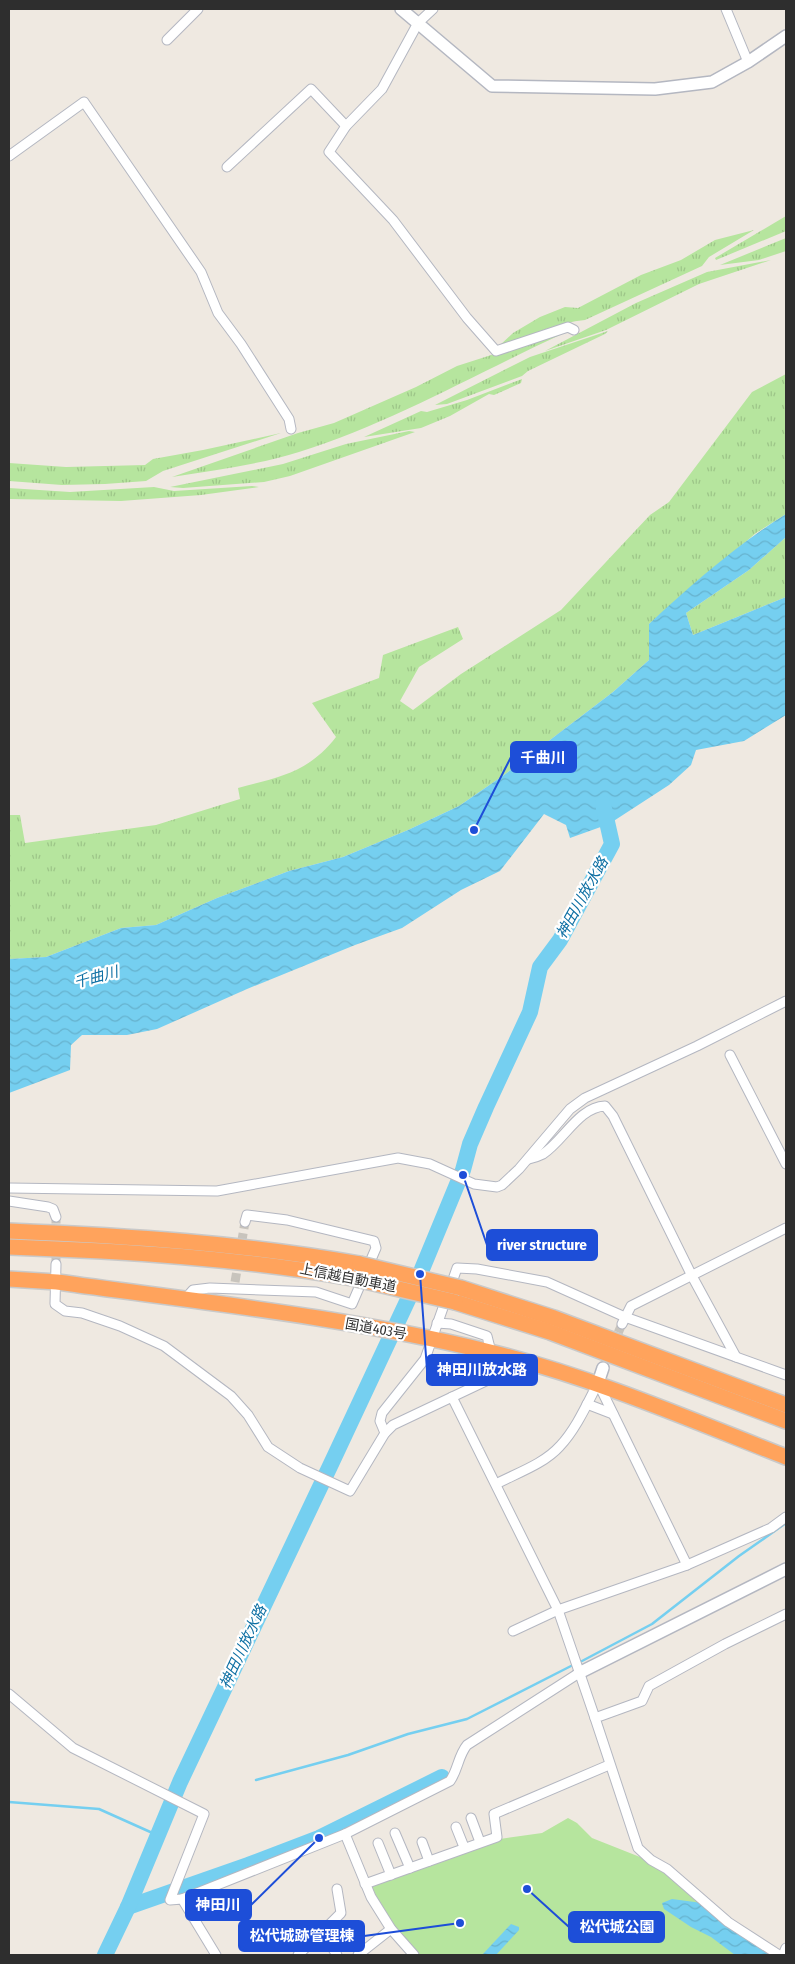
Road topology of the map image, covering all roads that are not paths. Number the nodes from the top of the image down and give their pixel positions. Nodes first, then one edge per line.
1 (198, 9) edge
2 (401, 9) edge
3 (433, 9) edge
4 (726, 9) edge
5 (418, 23) junction
6 (786, 36) edge
7 (167, 40) dead end
8 (748, 62) junction
9 (346, 126) junction
10 (9, 156) edge
11 (227, 167) dead end
12 (574, 330) dead end
13 (291, 429) dead end
14 (786, 1001) edge
15 (786, 1005) edge
16 (775, 1006) junction
17 (730, 1055) dead end
18 (527, 1160) junction
19 (786, 1164) edge
20 (9, 1188) edge
21 (9, 1201) edge
22 (56, 1217) dead end
23 (245, 1222) dead end
24 (9, 1225) edge
25 (786, 1228) edge
26 (9, 1231) edge
27 (149, 1238) junction
28 (9, 1247) edge
29 (56, 1264) tunnel mouth
30 (692, 1276) junction
31 (9, 1279) edge
32 (57, 1282) junction
33 (458, 1295) junction
34 (184, 1300) junction
35 (624, 1320) junction
36 (437, 1323) junction
37 (426, 1338) junction
38 (491, 1352) junction
39 (736, 1357) junction
40 (603, 1368) dead end
41 (507, 1372) dead end
42 (786, 1376) edge
43 (598, 1383) junction
44 (452, 1397) junction
45 (587, 1404) junction
46 (786, 1405) edge
47 (613, 1414) junction
48 (786, 1421) edge
49 (385, 1433) junction
50 (786, 1457) edge
51 (496, 1484) junction
52 (786, 1517) edge
53 (687, 1565) junction
54 (786, 1569) edge
55 (558, 1610) junction
56 (786, 1614) edge
57 (513, 1631) dead end
58 (579, 1673) junction
59 (9, 1694) edge
60 (595, 1718) junction
61 (609, 1766) junction
62 (471, 1818) dead end
63 (456, 1828) dead end
64 (395, 1833) dead end
65 (345, 1834) junction
66 (422, 1842) dead end
67 (480, 1842) junction
68 (378, 1843) dead end
69 (464, 1847) junction
70 (429, 1861) junction
71 (410, 1868) junction
72 (391, 1875) junction
73 (366, 1884) junction
74 (337, 1889) dead end
75 (182, 1900) junction
76 (391, 1929) junction
77 (322, 1932) junction
78 (786, 1948) edge
79 (216, 1955) edge
80 (298, 1955) edge
81 (337, 1955) edge
82 (358, 1955) edge
83 (414, 1955) edge
84 (779, 1955) edge
85 (784, 1955) edge

1 - 7 street
2 - 5 street
3 - 5 street
4 - 8 street
5 - 8 street
5 - 9 street
6 - 8 street
9 - 11 street
9 - 12 street
10 - 13 street
14 - 16 street
15 - 16 street
16 - 18 street
17 - 19 street
18 - 20 street
18 - 30 street
21 - 22 street
23 - 34 street
24 - 27 highway
25 - 30 street
26 - 27 highway, 上信越自動車道
27 - 33 highway, 上信越自動車道, bridge
28 - 33 highway, 上信越自動車道, bridge
29 - 32 street
30 - 35 street
30 - 39 street
31 - 32 highway, 国道403号
32 - 34 highway, 国道403号
32 - 49 street
33 - 46 highway, 上信越自動車道
33 - 48 highway, 上信越自動車道
34 - 37 highway, 国道403号
35 - 36 street
35 - 39 street
36 - 37 street
36 - 38 street
37 - 38 highway, 国道403号
37 - 49 street
38 - 43 highway, 国道403号
39 - 42 street
40 - 43 street
41 - 44 street
43 - 45 street
43 - 47 street
43 - 50 highway, 国道403号
44 - 49 street
44 - 51 street
45 - 47 street
45 - 51 street
47 - 53 street
51 - 55 street
52 - 53 street
53 - 55 street
54 - 58 street
55 - 57 street
55 - 58 street
56 - 60 street
58 - 60 street
58 - 65 street
59 - 75 street
60 - 61 street
61 - 67 street
61 - 84 street
62 - 67 street
63 - 69 street
64 - 71 street
65 - 73 street
65 - 75 street
66 - 70 street
67 - 69 street
68 - 72 street
69 - 70 street
70 - 71 street
71 - 72 street
72 - 73 street
73 - 76 street
74 - 77 street
75 - 79 street
76 - 82 street
76 - 83 street
77 - 80 street
77 - 81 street
78 - 85 street

